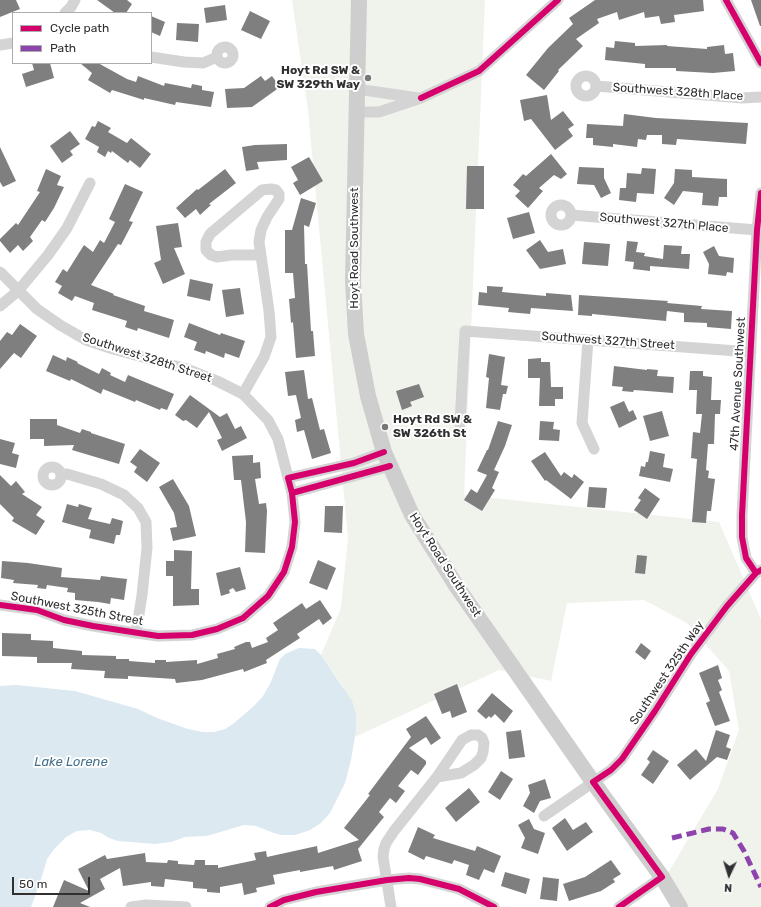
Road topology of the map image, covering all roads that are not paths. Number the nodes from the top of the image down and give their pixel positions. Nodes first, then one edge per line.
1 (359, 0) edge
2 (558, 0) edge
3 (726, 0) edge
4 (12, 43) edge
5 (0, 45) edge
6 (152, 57) edge
7 (217, 58) dead end
8 (761, 63) edge
9 (596, 86) dead end
10 (358, 89) junction
11 (761, 96) edge
12 (421, 98) junction
13 (357, 112) junction
14 (90, 183) dead end
15 (761, 193) edge
16 (571, 216) dead end
17 (757, 230) junction
18 (261, 256) junction
19 (0, 272) edge
20 (18, 291) junction
21 (0, 306) edge
22 (588, 340) junction
23 (751, 352) junction
24 (243, 394) junction
25 (460, 424) dead end
26 (594, 449) dead end
27 (387, 459) junction
28 (61, 474) dead end
29 (288, 478) junction
30 (292, 494) junction
31 (759, 572) edge
32 (0, 605) edge
33 (136, 633) junction
34 (437, 777) dead end
35 (593, 782) junction
36 (544, 816) dead end
37 (662, 877) junction
38 (387, 880) junction
39 (130, 907) edge
40 (186, 907) edge
41 (270, 907) edge
42 (390, 907) edge
43 (494, 907) edge
44 (619, 907) edge
45 (680, 907) edge

1 - 10 main road, Hoyt Road Southwest
2 - 12 street
3 - 8 street
4 - 5 street
6 - 7 street
9 - 11 street, Southwest 328th Place
10 - 12 street
10 - 13 main road, Hoyt Road Southwest
12 - 13 street
13 - 27 main road, Hoyt Road Southwest
14 - 20 street
15 - 17 street, 47th Avenue Southwest
16 - 17 street, Southwest 327th Place
17 - 23 street, 47th Avenue Southwest
18 - 18 street
18 - 24 street
19 - 20 street, Southwest 328th Street
20 - 21 street
20 - 24 street, Southwest 328th Street
22 - 23 street, Southwest 327th Street
22 - 25 street, Southwest 327th Street
22 - 26 street
23 - 31 street, 47th Avenue Southwest
24 - 29 street, Southwest 328th Street
27 - 29 street
27 - 30 street
27 - 35 main road, Hoyt Road Southwest
28 - 33 street
29 - 30 street, Southwest 328th Street
30 - 33 street, Southwest 325th Street
31 - 35 street, Southwest 325th Way
32 - 33 street, Southwest 325th Street
34 - 38 street
35 - 36 street, Southwest 325th Way
35 - 37 main road, Hoyt Road Southwest
37 - 44 street
37 - 45 main road, Hoyt Road Southwest
38 - 41 street
38 - 42 street
38 - 43 street
39 - 40 street

